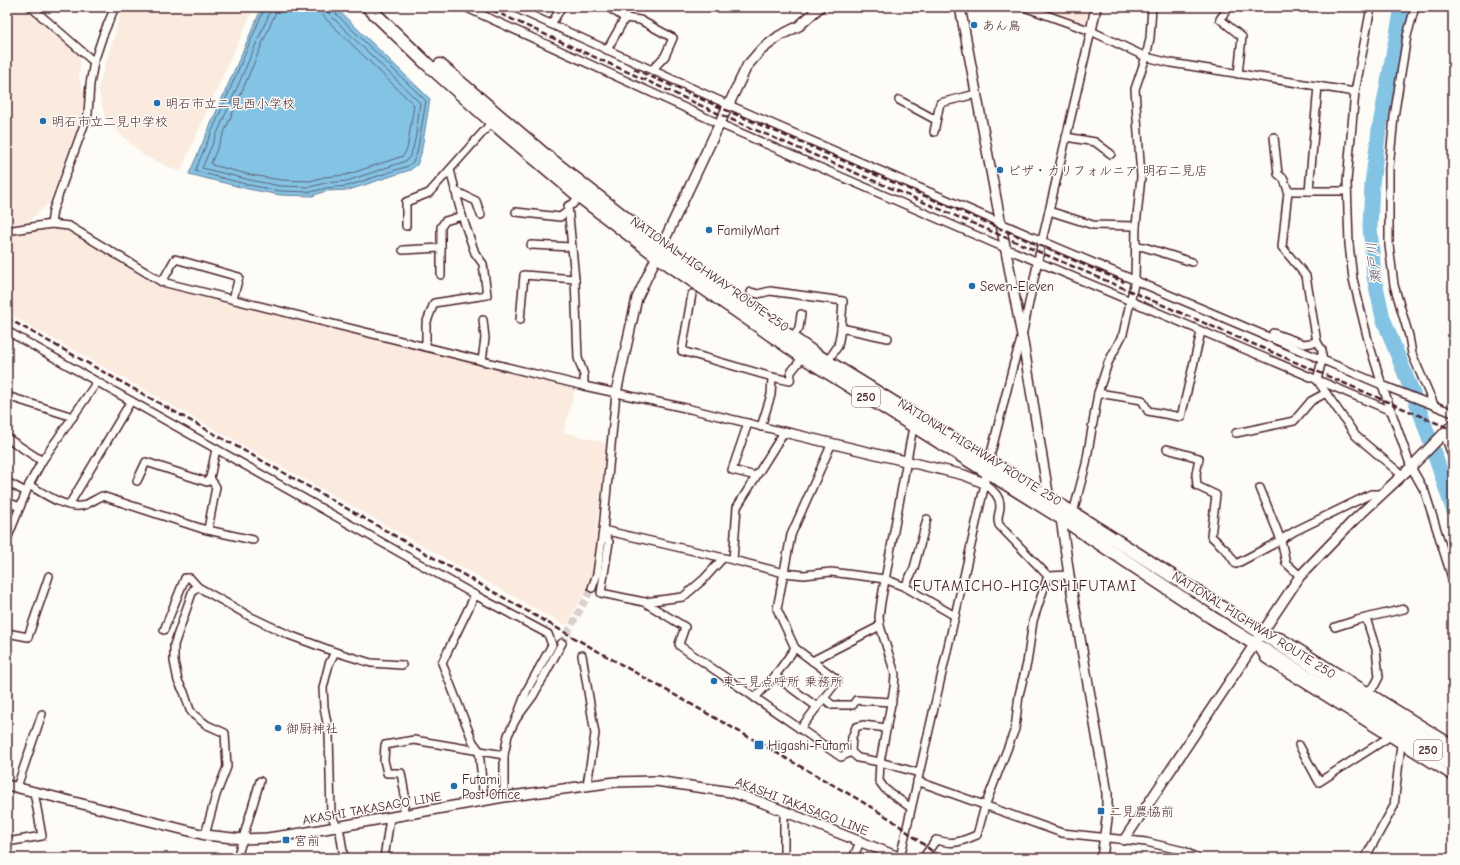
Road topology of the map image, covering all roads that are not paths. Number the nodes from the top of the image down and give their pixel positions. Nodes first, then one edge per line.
1 (31, 7) edge
2 (115, 7) edge
3 (368, 7) edge
4 (380, 7) edge
5 (465, 7) edge
6 (513, 7) edge
7 (562, 7) edge
8 (608, 7) edge
9 (626, 7) edge
10 (820, 7) edge
11 (960, 7) edge
12 (1024, 7) edge
13 (1096, 7) edge
14 (1152, 7) edge
15 (1229, 7) edge
16 (1371, 7) edge
17 (1415, 7) edge
18 (624, 18) junction
19 (550, 24) junction
20 (1091, 31) junction
21 (606, 50) junction
22 (1146, 57) junction
23 (94, 62) junction
24 (652, 70) junction
25 (1238, 74) junction
26 (1318, 86) junction
27 (1355, 92) junction
28 (976, 94) junction
29 (899, 100) dead end
30 (729, 105) junction
31 (936, 120) junction
32 (492, 122) junction
33 (720, 124) junction
34 (934, 132) dead end
35 (1066, 137) junction
36 (1274, 137) dead end
37 (1111, 154) dead end
38 (450, 170) junction
39 (455, 191) junction
40 (1288, 191) junction
41 (1309, 191) junction
42 (1347, 191) junction
43 (579, 196) junction
44 (568, 211) junction
45 (516, 212) dead end
46 (1049, 212) junction
47 (481, 215) dead end
48 (462, 216) junction
49 (1001, 223) junction
50 (51, 224) junction
51 (406, 226) dead end
52 (1136, 226) junction
53 (7, 231) edge
54 (1042, 241) junction
55 (531, 245) dead end
56 (1136, 246) junction
57 (572, 247) junction
58 (441, 248) junction
59 (1005, 248) junction
60 (404, 250) dead end
61 (659, 251) junction
62 (1038, 262) junction
63 (1192, 262) dead end
64 (441, 275) dead end
65 (575, 279) junction
66 (1135, 280) junction
67 (162, 282) junction
68 (751, 292) dead end
69 (692, 294) dead end
70 (233, 299) junction
71 (1130, 300) junction
72 (801, 314) dead end
73 (484, 320) dead end
74 (520, 320) dead end
75 (841, 328) junction
76 (7, 331) edge
77 (1201, 332) junction
78 (1273, 333) dead end
79 (1022, 336) junction
80 (792, 338) junction
81 (888, 338) dead end
82 (1317, 342) junction
83 (426, 347) junction
84 (803, 357) junction
85 (1322, 360) junction
86 (482, 361) junction
87 (827, 362) junction
88 (772, 377) junction
89 (1317, 380) junction
90 (97, 382) junction
91 (1382, 385) junction
92 (584, 386) junction
93 (616, 393) junction
94 (1098, 393) junction
95 (1326, 393) junction
96 (7, 396) edge
97 (131, 401) junction
98 (1434, 405) junction
99 (1391, 411) junction
100 (1453, 413) edge
101 (72, 417) junction
102 (748, 423) junction
103 (1453, 424) edge
104 (761, 427) junction
105 (913, 427) junction
106 (784, 432) junction
107 (1236, 433) dead end
108 (1444, 433) junction
109 (7, 438) edge
110 (1453, 438) edge
111 (832, 443) junction
112 (216, 449) junction
113 (1167, 449) dead end
114 (1453, 458) edge
115 (907, 460) junction
116 (42, 461) junction
117 (1411, 467) junction
118 (986, 473) junction
119 (1402, 475) junction
120 (756, 476) junction
121 (210, 478) junction
122 (137, 481) dead end
123 (7, 482) edge
124 (27, 488) junction
125 (1260, 488) dead end
126 (1380, 494) junction
127 (1049, 499) junction
128 (7, 502) edge
129 (69, 505) junction
130 (20, 507) junction
131 (1073, 513) junction
132 (1061, 518) junction
133 (927, 519) dead end
134 (208, 529) junction
135 (603, 530) junction
136 (7, 539) edge
137 (253, 540) dead end
138 (1281, 540) junction
139 (723, 558) junction
140 (733, 560) junction
141 (784, 573) junction
142 (1069, 575) junction
143 (49, 576) dead end
144 (1048, 576) junction
145 (1300, 576) junction
146 (885, 579) junction
147 (1453, 581) edge
148 (198, 587) junction
149 (905, 587) junction
150 (592, 588) tunnel mouth
151 (475, 595) junction
152 (644, 602) junction
153 (1404, 610) dead end
154 (955, 616) junction
155 (1366, 618) junction
156 (880, 626) junction
157 (1335, 627) dead end
158 (164, 630) dead end
159 (7, 631) edge
160 (1259, 639) junction
161 (562, 643) tunnel mouth
162 (795, 648) junction
163 (335, 652) junction
164 (582, 655) dead end
165 (812, 660) junction
166 (402, 665) dead end
167 (775, 676) junction
168 (1368, 691) junction
169 (755, 698) junction
170 (824, 698) junction
171 (892, 702) junction
172 (817, 707) junction
173 (42, 714) dead end
174 (516, 719) junction
175 (887, 728) junction
176 (800, 729) junction
177 (1403, 735) junction
178 (1389, 737) junction
179 (1453, 744) edge
180 (1299, 745) dead end
181 (479, 750) junction
182 (851, 752) junction
183 (504, 754) junction
184 (1453, 755) edge
185 (880, 762) junction
186 (1453, 766) edge
187 (918, 777) junction
188 (1453, 777) edge
189 (260, 781) dead end
190 (7, 785) edge
191 (587, 785) junction
192 (17, 787) junction
193 (34, 792) junction
194 (504, 797) junction
195 (484, 801) junction
196 (985, 806) junction
197 (911, 808) junction
198 (784, 812) junction
199 (403, 816) junction
200 (390, 818) junction
201 (337, 827) junction
202 (206, 834) junction
203 (1104, 838) junction
204 (242, 839) junction
205 (1124, 840) junction
206 (7, 842) edge
207 (860, 842) junction
208 (237, 858) edge
209 (344, 858) edge
210 (384, 858) edge
211 (784, 858) edge
212 (853, 858) edge
213 (900, 858) edge
214 (923, 858) edge
215 (1102, 858) edge
216 (1197, 858) edge
217 (1365, 858) edge

1 - 23 street
2 - 23 street
3 - 32 highway, NATIONAL HIGHWAY ROUTE 250 / 250
4 - 61 highway, NATIONAL HIGHWAY ROUTE 250 / 250
5 - 33 street
6 - 19 street
7 - 19 street
8 - 18 street
9 - 18 street
10 - 30 street
11 - 28 street
12 - 20 street
13 - 20 street
14 - 22 street
15 - 25 street
16 - 27 street
17 - 98 street
18 - 21 street
18 - 24 street
19 - 21 street
20 - 22 street
20 - 35 street
21 - 24 street
22 - 25 street
22 - 52 street
23 - 50 street
24 - 30 street
25 - 26 street
26 - 27 street
26 - 41 street
27 - 42 street
28 - 31 street
28 - 49 street
29 - 31 street
30 - 33 street
30 - 49 street
31 - 34 street
32 - 38 street
32 - 43 highway, NATIONAL HIGHWAY ROUTE 250 / 250
33 - 59 street
33 - 61 street
35 - 37 street
35 - 46 street
36 - 40 street
38 - 39 street
38 - 51 street
39 - 47 street
39 - 48 street
40 - 41 street
40 - 82 street
41 - 42 street
42 - 91 street
43 - 44 street
43 - 61 highway, NATIONAL HIGHWAY ROUTE 250 / 250
44 - 45 street
44 - 57 street
46 - 52 street
46 - 54 street
48 - 58 street
48 - 83 street
49 - 54 street
49 - 59 street
50 - 53 street
50 - 67 street
52 - 56 street
54 - 62 street
54 - 66 street
55 - 57 street
56 - 63 street
56 - 66 street
57 - 65 street
58 - 60 street
58 - 64 street
59 - 62 street
59 - 79 street
61 - 80 highway, NATIONAL HIGHWAY ROUTE 250 / 250
61 - 84 highway, NATIONAL HIGHWAY ROUTE 250 / 250
61 - 93 street
62 - 71 street
62 - 79 street
65 - 74 street
65 - 92 street
66 - 71 street
66 - 85 street
67 - 70 street
67 - 70 street
68 - 75 street
69 - 88 street
70 - 83 street
71 - 77 street
71 - 94 street
72 - 80 street
73 - 86 street
75 - 81 street
75 - 87 street
76 - 90 street
77 - 89 street
77 - 94 street
78 - 82 street
79 - 118 street
79 - 127 street
80 - 87 highway, NATIONAL HIGHWAY ROUTE 250 / 250
82 - 85 street
83 - 86 street
84 - 88 street
84 - 105 highway, NATIONAL HIGHWAY ROUTE 250 / 250
85 - 89 street
85 - 91 street
86 - 92 street
87 - 118 highway, NATIONAL HIGHWAY ROUTE 250 / 250
88 - 104 street
89 - 95 street
89 - 99 street
90 - 97 street
90 - 101 street
91 - 98 street
91 - 99 street
92 - 93 street
93 - 102 street
93 - 135 street
94 - 131 street
95 - 107 street
95 - 119 street
96 - 101 street
97 - 112 street
97 - 129 street
98 - 100 street
99 - 117 street
101 - 116 street
102 - 104 street
102 - 120 street
103 - 108 street
104 - 106 street
105 - 115 street
105 - 118 highway, NATIONAL HIGHWAY ROUTE 250 / 250
106 - 111 street
106 - 120 street
108 - 110 street
108 - 114 street
108 - 117 street
109 - 116 street
111 - 115 street
111 - 141 street
112 - 121 street
112 - 151 street
113 - 138 street
115 - 118 street
115 - 146 street
116 - 124 street
117 - 119 street
117 - 147 street
118 - 127 highway, NATIONAL HIGHWAY ROUTE 250 / 250
118 - 132 highway, NATIONAL HIGHWAY ROUTE 250 / 250
118 - 144 street
118 - 154 street
119 - 126 street
120 - 140 street
121 - 122 street
121 - 134 street
123 - 124 street
124 - 129 street
124 - 130 street
125 - 138 street
126 - 138 street
126 - 145 street
127 - 131 highway, NATIONAL HIGHWAY ROUTE 250 / 250
127 - 132 street
128 - 130 street
129 - 134 street
130 - 136 street
131 - 160 highway, NATIONAL HIGHWAY ROUTE 250 / 250
132 - 142 street
132 - 160 highway, NATIONAL HIGHWAY ROUTE 250 / 250
133 - 149 street
134 - 137 street
135 - 139 street
135 - 150 street
135 - 152 street
138 - 145 street
139 - 140 street
139 - 152 street
140 - 141 street
141 - 146 street
141 - 162 street
142 - 144 street
142 - 203 street
143 - 159 street
144 - 196 street
145 - 160 street
146 - 149 street
146 - 156 street
148 - 158 street
148 - 163 street
148 - 202 street
149 - 154 street
151 - 174 street
151 - 181 street
152 - 169 street
153 - 155 street
154 - 187 street
155 - 157 street
155 - 168 street
156 - 165 street
156 - 171 street
160 - 168 street
160 - 177 highway, NATIONAL HIGHWAY ROUTE 250 / 250
160 - 178 street
160 - 205 street
161 - 174 street
162 - 165 street
162 - 167 street
163 - 166 street
163 - 201 street
164 - 191 street
165 - 170 street
167 - 169 street
167 - 172 street
168 - 179 street
169 - 176 street
170 - 171 street
170 - 172 street
171 - 175 street
172 - 176 street
173 - 192 street
174 - 183 street
175 - 182 street
175 - 185 street
176 - 182 street
177 - 178 street
177 - 184 highway, NATIONAL HIGHWAY ROUTE 250 / 250
177 - 186 highway, NATIONAL HIGHWAY ROUTE 250 / 250
177 - 188 street
177 - 217 street
178 - 180 street
181 - 183 street
181 - 195 street
181 - 199 street
182 - 185 street
183 - 194 street
185 - 187 street
185 - 197 street
187 - 196 street
187 - 197 street
189 - 204 street
190 - 192 street, AKASHI TAKASAGO LINE
191 - 194 street, AKASHI TAKASAGO LINE
191 - 198 street, AKASHI TAKASAGO LINE
192 - 193 street, AKASHI TAKASAGO LINE
193 - 202 street, AKASHI TAKASAGO LINE
193 - 206 street
194 - 195 street, AKASHI TAKASAGO LINE
195 - 199 street, AKASHI TAKASAGO LINE
196 - 203 street
196 - 214 street
197 - 213 street
198 - 207 street, AKASHI TAKASAGO LINE
198 - 211 street
199 - 200 street, AKASHI TAKASAGO LINE
200 - 201 street, AKASHI TAKASAGO LINE
200 - 210 street
201 - 204 street, AKASHI TAKASAGO LINE
201 - 209 street
202 - 204 street, AKASHI TAKASAGO LINE
203 - 205 street
203 - 215 street
204 - 208 street
205 - 216 street
207 - 212 street
207 - 213 street, AKASHI TAKASAGO LINE

